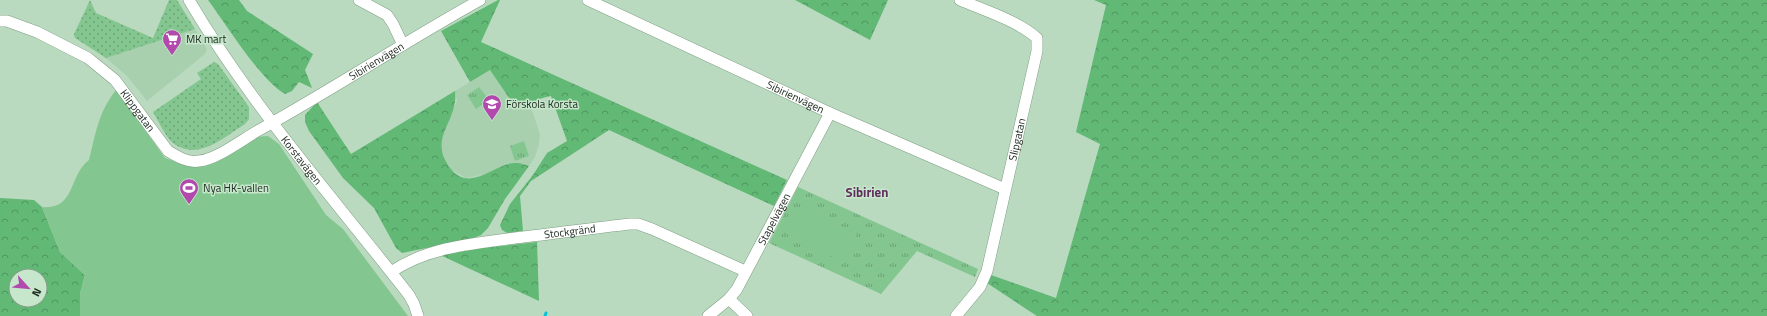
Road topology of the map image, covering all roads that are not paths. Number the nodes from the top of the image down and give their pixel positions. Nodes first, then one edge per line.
1 (189, 0) edge
2 (359, 0) edge
3 (480, 0) edge
4 (588, 0) edge
5 (960, 0) edge
6 (0, 21) edge
7 (403, 46) junction
8 (830, 113) junction
9 (274, 123) junction
10 (1005, 189) junction
11 (745, 271) junction
12 (391, 272) junction
13 (729, 299) junction
14 (418, 316) edge
15 (708, 316) edge
16 (747, 316) edge
17 (956, 316) edge

1 - 9 street, Korstavägen
2 - 7 street
3 - 7 street, Sibirienvägen
4 - 8 street, Sibirienvägen
5 - 10 street, Slipgatan
6 - 9 street, Klippgatan
7 - 9 street, Sibirienvägen
8 - 10 street, Sibirienvägen
8 - 11 street, Stapelvägen
9 - 12 street, Korstavägen
10 - 17 street, Slipgatan
11 - 12 street, Stockgränd
11 - 13 street, Stapelvägen
12 - 14 street, Korstavägen
13 - 15 street, Stapelvägen
13 - 16 street

